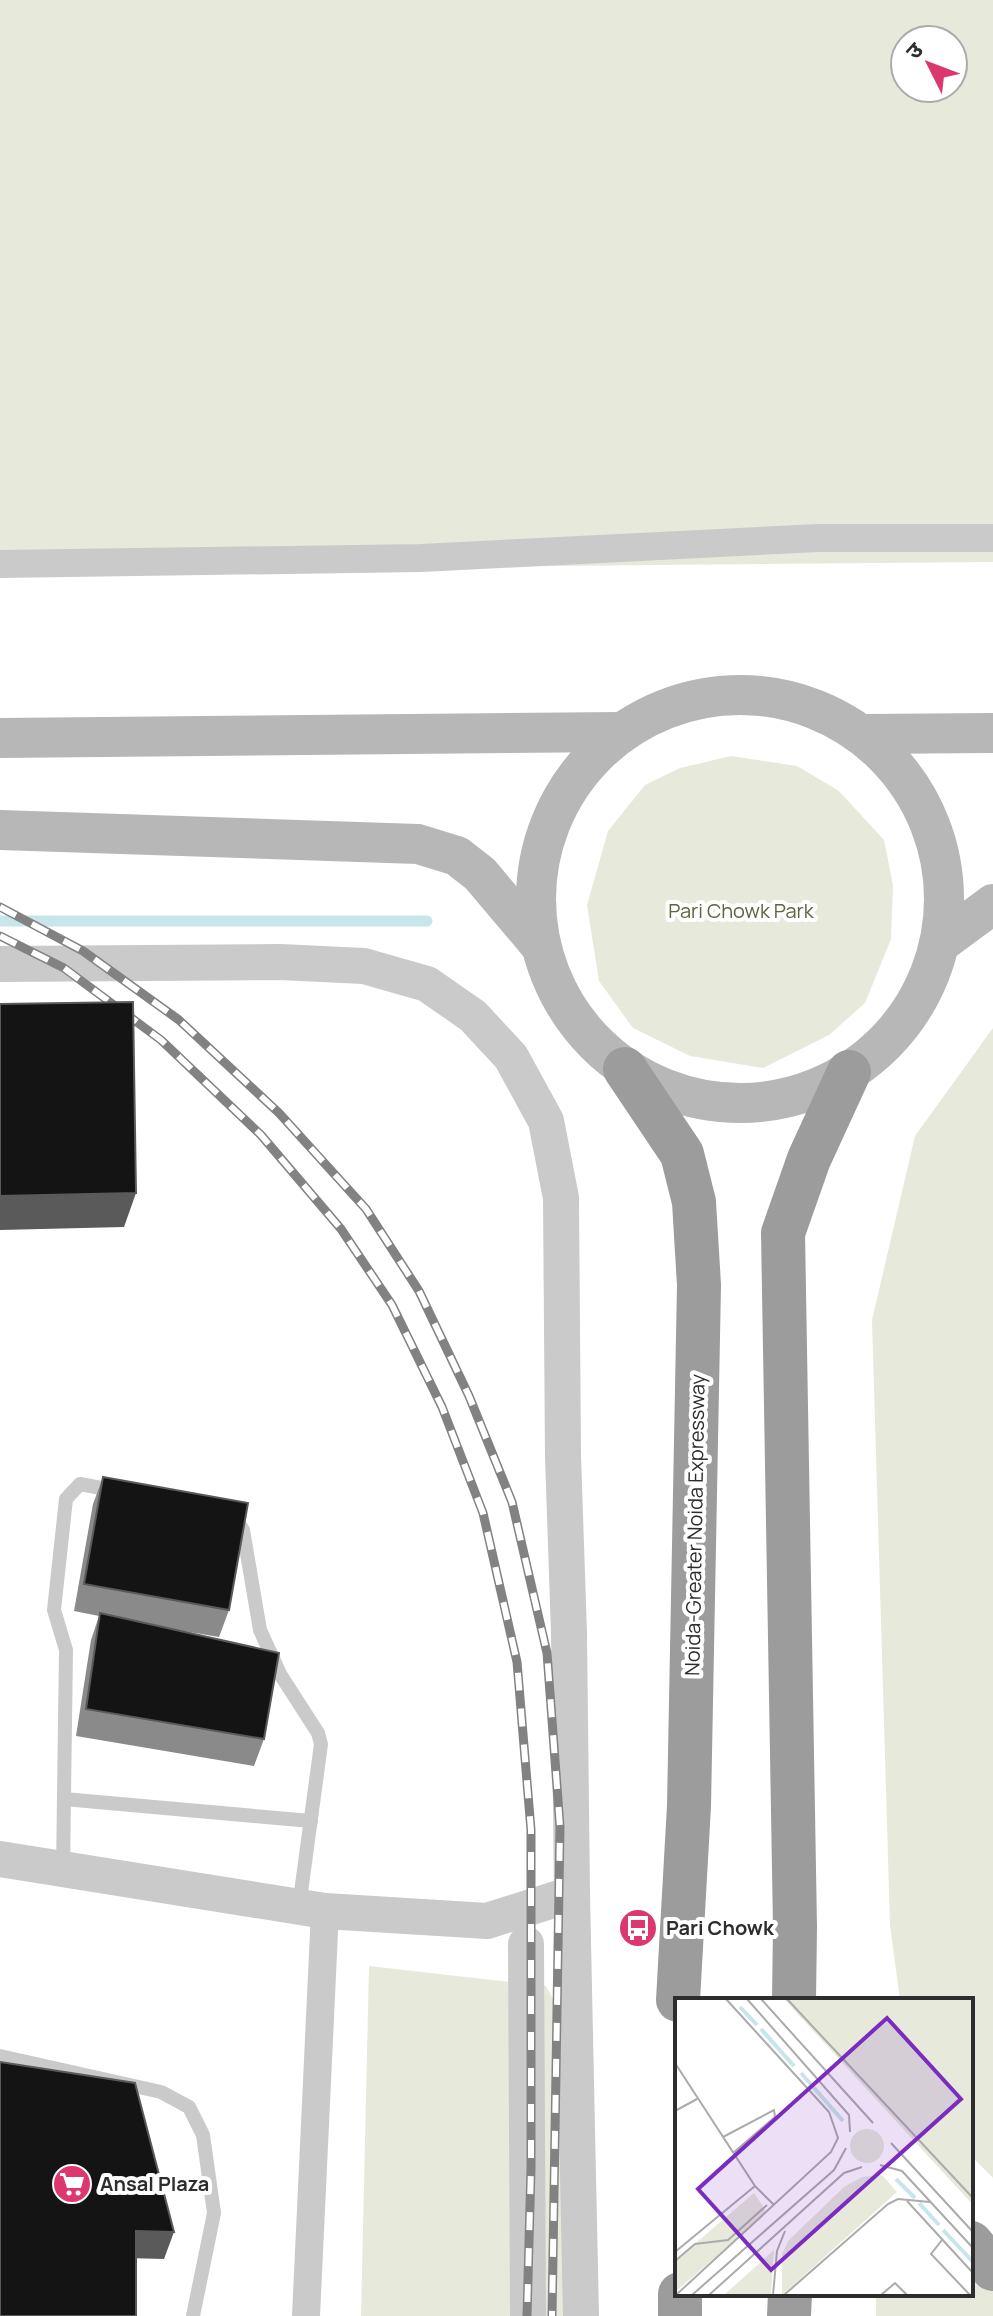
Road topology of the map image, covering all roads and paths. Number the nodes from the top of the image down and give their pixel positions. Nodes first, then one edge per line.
1 (993, 538) edge
2 (0, 564) edge
3 (620, 732) junction
4 (993, 733) edge
5 (863, 734) junction
6 (0, 738) edge
7 (0, 830) edge
8 (993, 904) edge
9 (939, 944) junction
10 (540, 945) junction
11 (0, 964) edge
12 (625, 1069) junction
13 (849, 1072) junction
14 (138, 1496) edge
15 (225, 1513) edge
16 (64, 1799) junction
17 (311, 1821) junction
18 (0, 1859) edge
19 (63, 1869) junction
20 (572, 1894) junction
21 (312, 1909) junction
22 (487, 1921) junction
23 (795, 1927) junction
24 (526, 1944) junction
25 (573, 1971) junction
26 (678, 1998) edge
27 (794, 1998) edge
28 (823, 1998) edge
29 (0, 2056) edge
30 (973, 2245) edge
31 (993, 2269) edge
32 (790, 2296) edge
33 (193, 2316) edge
34 (306, 2316) edge
35 (528, 2316) edge
36 (581, 2316) edge
37 (789, 2316) edge

1 - 2 street
3 - 5 main road
3 - 6 main road
3 - 10 main road
4 - 5 main road
5 - 9 main road
7 - 10 main road
8 - 9 main road
9 - 13 main road
10 - 12 main road
11 - 20 street
12 - 13 main road
12 - 26 highway, Noida-Greater Noida Expressway
13 - 23 highway
14 - 16 lane
15 - 17 lane
16 - 17 lane
16 - 19 lane
17 - 21 lane
18 - 19 street
19 - 21 street
20 - 22 street
20 - 25 street
21 - 22 street
21 - 34 street
22 - 24 street
23 - 27 highway
23 - 28 highway
24 - 25 street
24 - 35 street
25 - 36 street
29 - 33 lane
30 - 31 highway
32 - 37 highway

